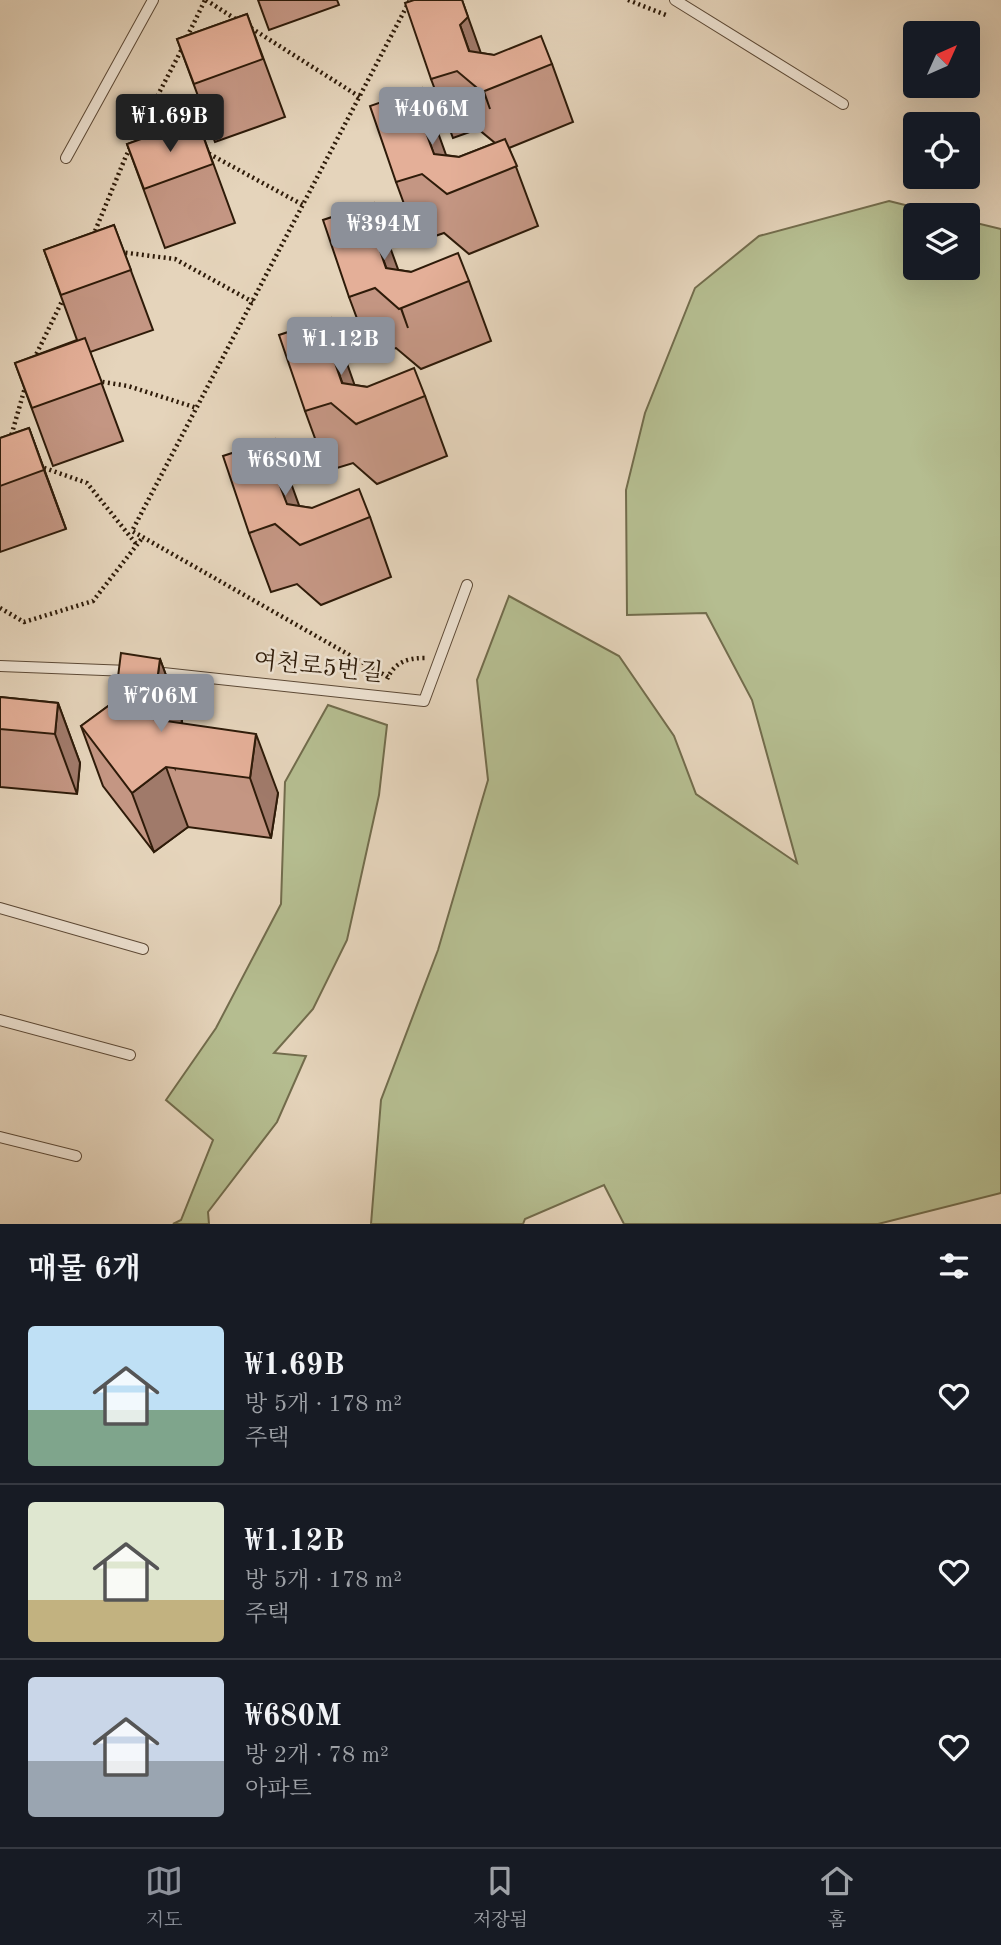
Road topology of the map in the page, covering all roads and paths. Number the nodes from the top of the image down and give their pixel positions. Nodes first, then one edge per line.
1 (153, 0) edge
2 (205, 0) edge
3 (410, 0) edge
4 (675, 0) edge
5 (360, 97) junction
6 (843, 104) dead end
7 (143, 124) junction
8 (176, 139) edge
9 (198, 148) edge
10 (66, 158) dead end
11 (303, 205) junction
12 (88, 248) edge
13 (113, 251) edge
14 (71, 284) edge
15 (253, 302) junction
16 (33, 362) edge
17 (91, 380) edge
18 (27, 382) edge
19 (197, 408) junction
20 (9, 442) edge
21 (29, 462) edge
22 (143, 537) junction
23 (137, 545) junction
24 (467, 585) dead end
25 (0, 608) edge
26 (439, 660) junction
27 (0, 666) edge
28 (388, 677) junction
29 (387, 697) junction
30 (0, 908) edge
31 (143, 949) dead end
32 (0, 1020) edge
33 (130, 1055) dead end
34 (0, 1137) edge
35 (76, 1156) dead end

1 - 10 lane
2 - 5 path
2 - 7 path
3 - 5 path
4 - 6 lane
5 - 11 path
7 - 8 path
7 - 12 path
9 - 11 path
11 - 15 path
13 - 15 path
14 - 16 path
15 - 19 path
17 - 19 path
18 - 20 path
19 - 22 path
21 - 23 path
22 - 23 path
22 - 28 path
23 - 25 path
24 - 26 lane, 여천로5번길
26 - 28 path
26 - 29 lane, 여천로5번길
27 - 29 lane, 여천로5번길
28 - 29 path
30 - 31 lane
32 - 33 lane
34 - 35 lane

